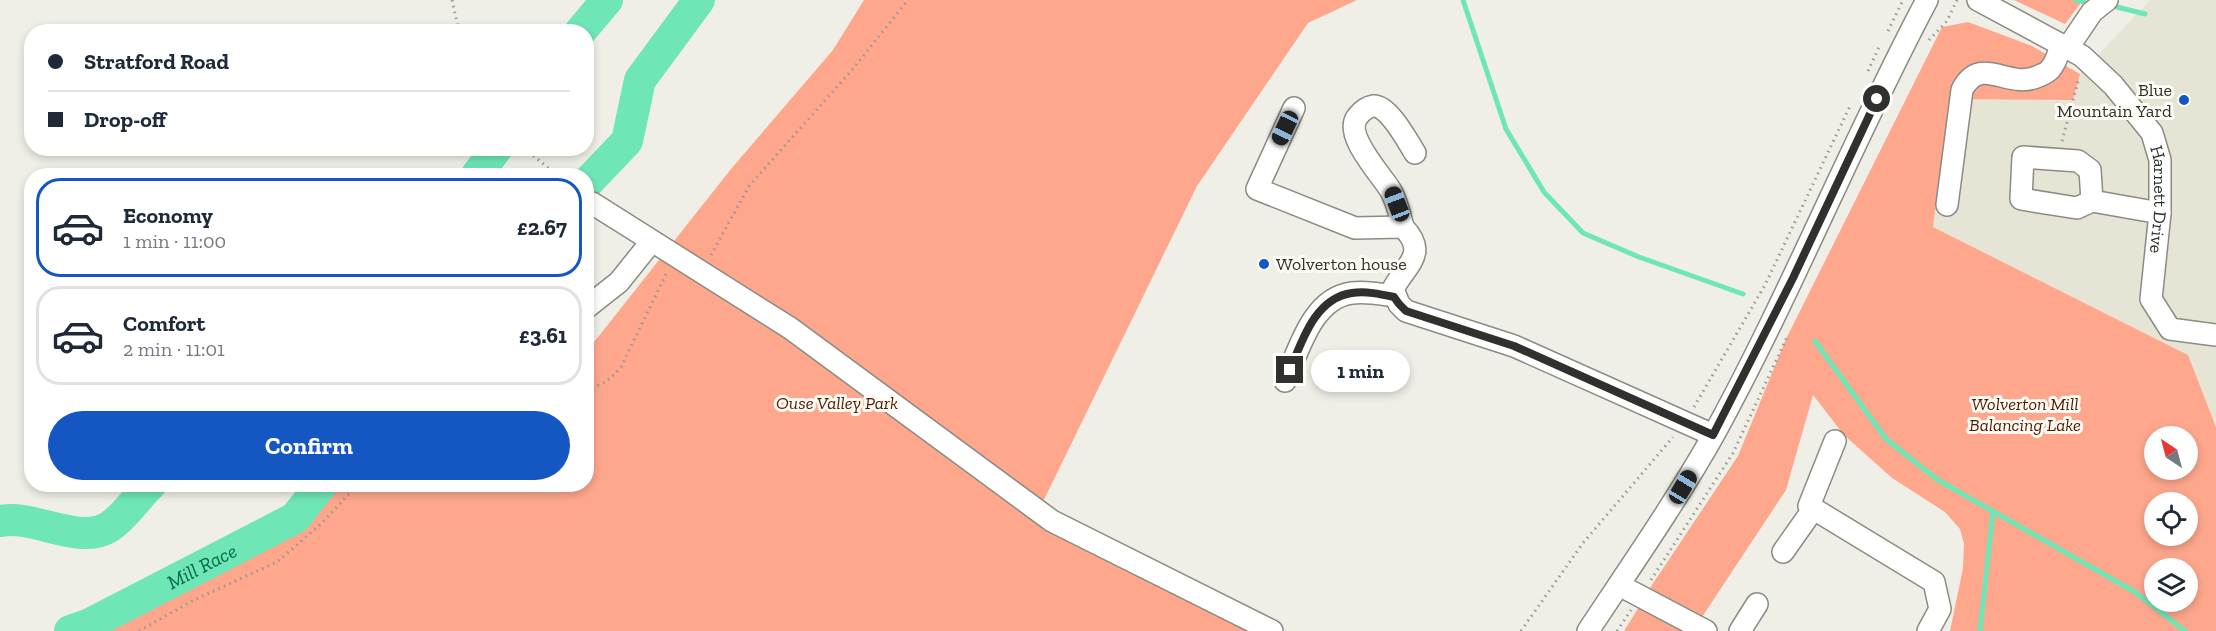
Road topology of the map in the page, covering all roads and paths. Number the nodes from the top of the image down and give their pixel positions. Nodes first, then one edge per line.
1 (452, 0) edge
2 (908, 0) edge
3 (1904, 0) edge
4 (1928, 0) edge
5 (1978, 0) edge
6 (2107, 0) edge
7 (2005, 8) edge
8 (457, 24) edge
9 (2070, 51) junction
10 (1863, 81) dead end
11 (1853, 100) dead end
12 (1294, 108) dead end
13 (1415, 153) dead end
14 (533, 156) edge
15 (2056, 160) junction
16 (548, 168) edge
17 (2091, 201) junction
18 (594, 204) edge
19 (1947, 205) dead end
20 (2160, 213) junction
21 (1403, 226) junction
22 (651, 242) junction
23 (675, 256) junction
24 (701, 272) junction
25 (1394, 297) junction
26 (594, 302) edge
27 (2216, 335) edge
28 (1285, 381) dead end
29 (594, 387) edge
30 (1685, 422) junction
31 (1713, 435) junction
32 (1835, 441) dead end
33 (351, 492) edge
34 (1814, 508) junction
35 (1783, 552) dead end
36 (1618, 585) junction
37 (1757, 604) dead end
38 (139, 631) edge
39 (1272, 631) edge
40 (1521, 631) edge
41 (1588, 631) edge
42 (1706, 631) edge
43 (1740, 631) edge
44 (1928, 631) edge

1 - 8 path
2 - 24 path
3 - 10 path
4 - 31 street
5 - 7 street, Harnett Drive
6 - 9 street
7 - 9 street, Harnett Drive
9 - 15 path
9 - 19 street
9 - 20 street, Harnett Drive
11 - 30 path
12 - 21 street
13 - 21 street
14 - 16 path
15 - 17 street
15 - 17 street
17 - 20 street
18 - 22 street
20 - 27 street, Harnett Drive
21 - 25 street
22 - 23 street
22 - 26 street
23 - 24 street
23 - 29 path
24 - 39 street
25 - 28 street
25 - 30 street
30 - 31 street
30 - 40 path
31 - 36 street
32 - 34 street
33 - 38 path
34 - 35 street
34 - 44 street
36 - 41 street
36 - 42 street
37 - 43 street

